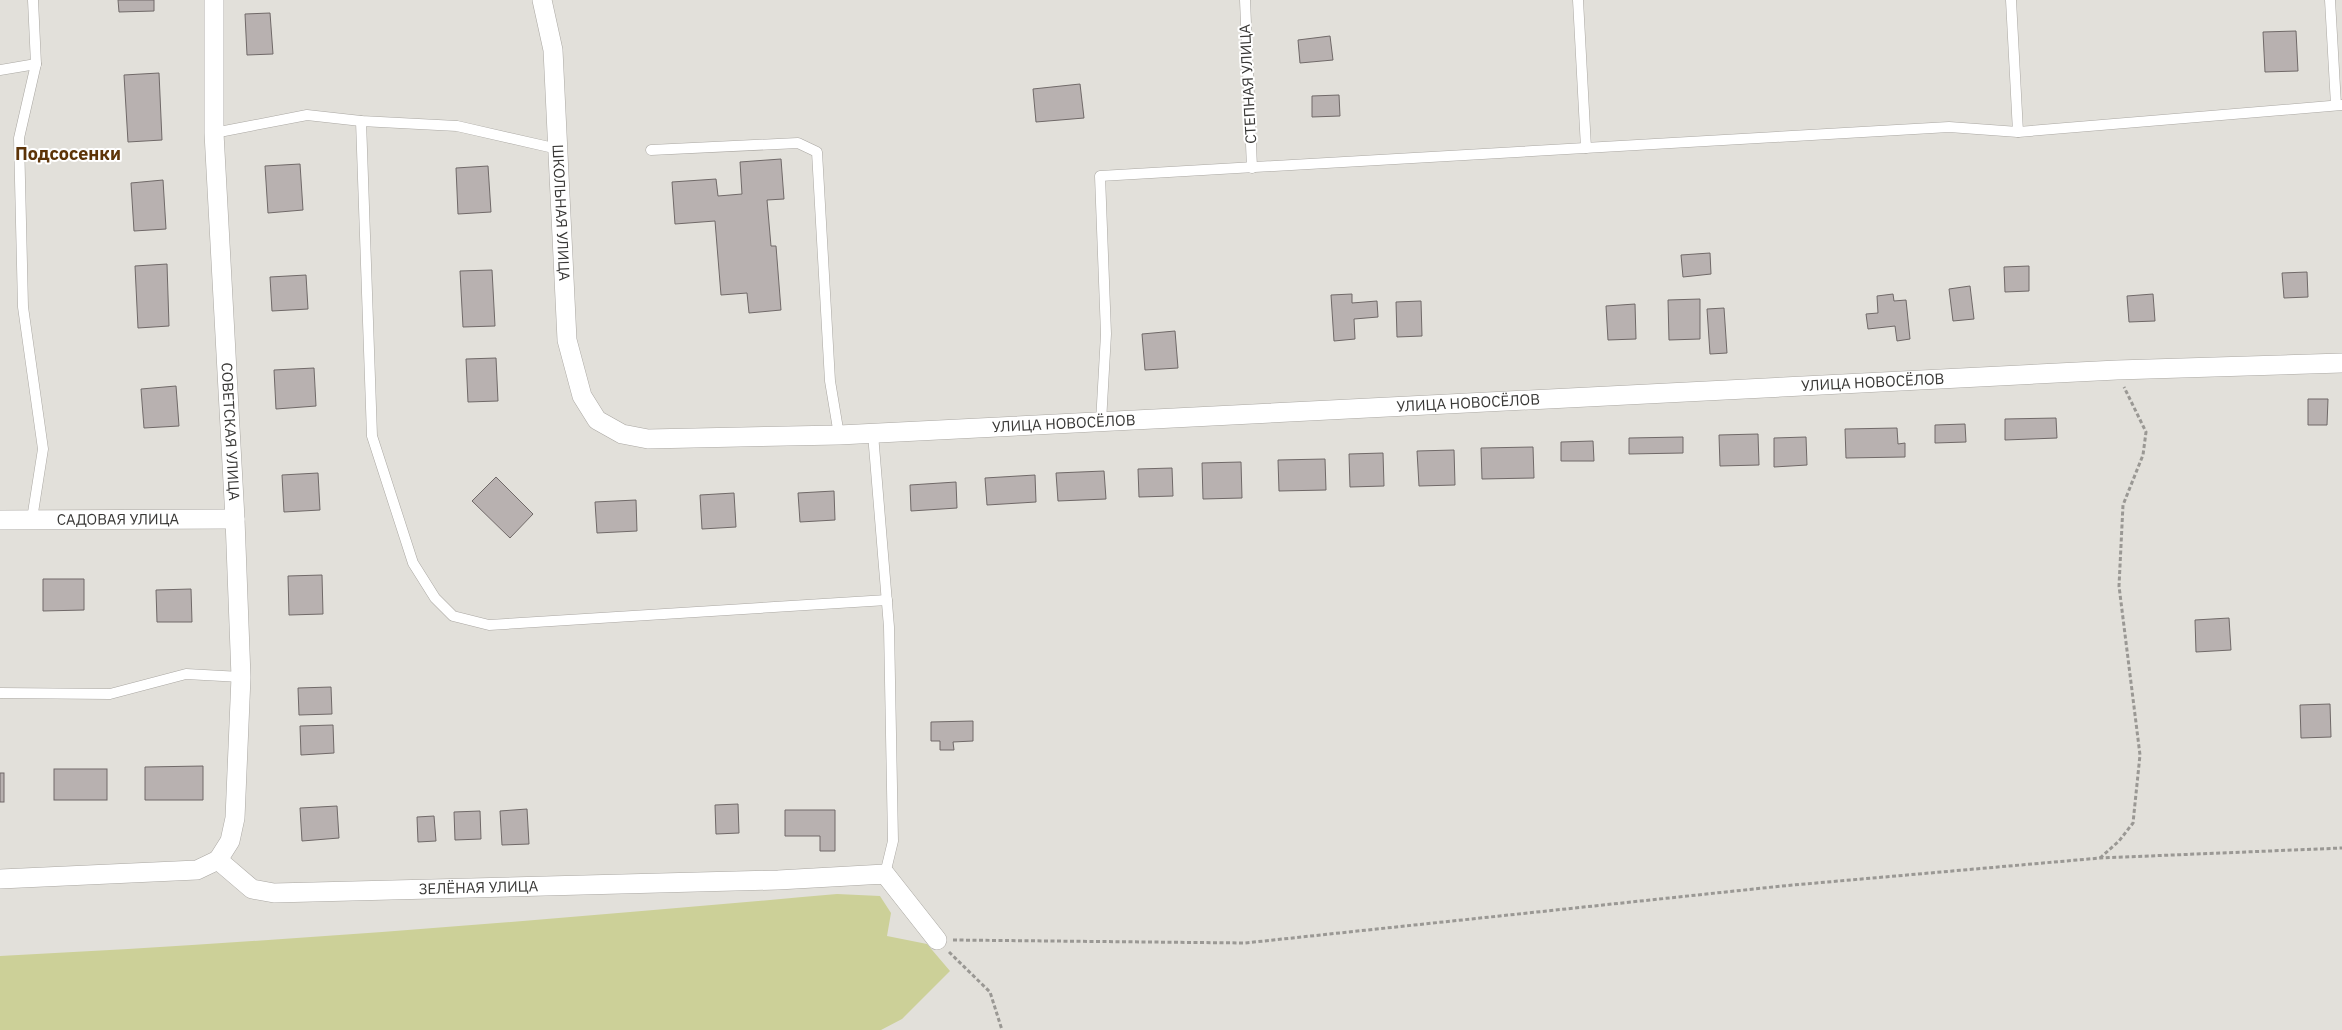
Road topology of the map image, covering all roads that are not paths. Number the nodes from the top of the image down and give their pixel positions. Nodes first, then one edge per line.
1 (33, 0) edge
2 (214, 0) edge
3 (542, 0) edge
4 (1244, 0) edge
5 (1578, 0) edge
6 (2011, 0) edge
7 (2330, 0) edge
8 (36, 64) junction
9 (0, 70) edge
10 (2339, 105) edge
11 (361, 121) junction
12 (2018, 132) junction
13 (214, 133) junction
14 (1586, 148) junction
15 (558, 149) junction
16 (651, 150) dead end
17 (1252, 168) junction
18 (2342, 363) edge
19 (597, 420) joint
20 (1101, 422) junction
21 (873, 434) junction
22 (838, 435) junction
23 (235, 519) junction
24 (0, 520) edge
25 (32, 520) junction
26 (887, 600) junction
27 (241, 677) junction
28 (0, 693) edge
29 (218, 860) junction
30 (885, 874) junction
31 (0, 879) edge
32 (937, 940) road end

1 - 8 lane
2 - 13 street, СОВЕТСКАЯ УЛИЦА
3 - 15 street, ШКОЛЬНАЯ УЛИЦА
4 - 17 lane, СТЕПНАЯ УЛИЦА
5 - 14 lane
6 - 12 lane
7 - 10 lane
8 - 9 lane
8 - 25 lane
10 - 12 lane
11 - 13 lane
11 - 15 lane
11 - 26 lane
12 - 14 lane
13 - 23 street, СОВЕТСКАЯ УЛИЦА
14 - 17 lane
15 - 19 street, ШКОЛЬНАЯ УЛИЦА
16 - 22 lane
17 - 20 lane
18 - 20 street, УЛИЦА НОВОСЁЛОВ
19 - 22 street, УЛИЦА НОВОСЁЛОВ
20 - 21 street, УЛИЦА НОВОСЁЛОВ
21 - 22 street, УЛИЦА НОВОСЁЛОВ
21 - 26 lane
23 - 25 street, САДОВАЯ УЛИЦА
23 - 27 street, СОВЕТСКАЯ УЛИЦА
24 - 25 street, САДОВАЯ УЛИЦА
26 - 30 lane
27 - 28 lane
27 - 29 street, СОВЕТСКАЯ УЛИЦА
29 - 30 street, ЗЕЛЁНАЯ УЛИЦА
29 - 31 street
30 - 32 street

